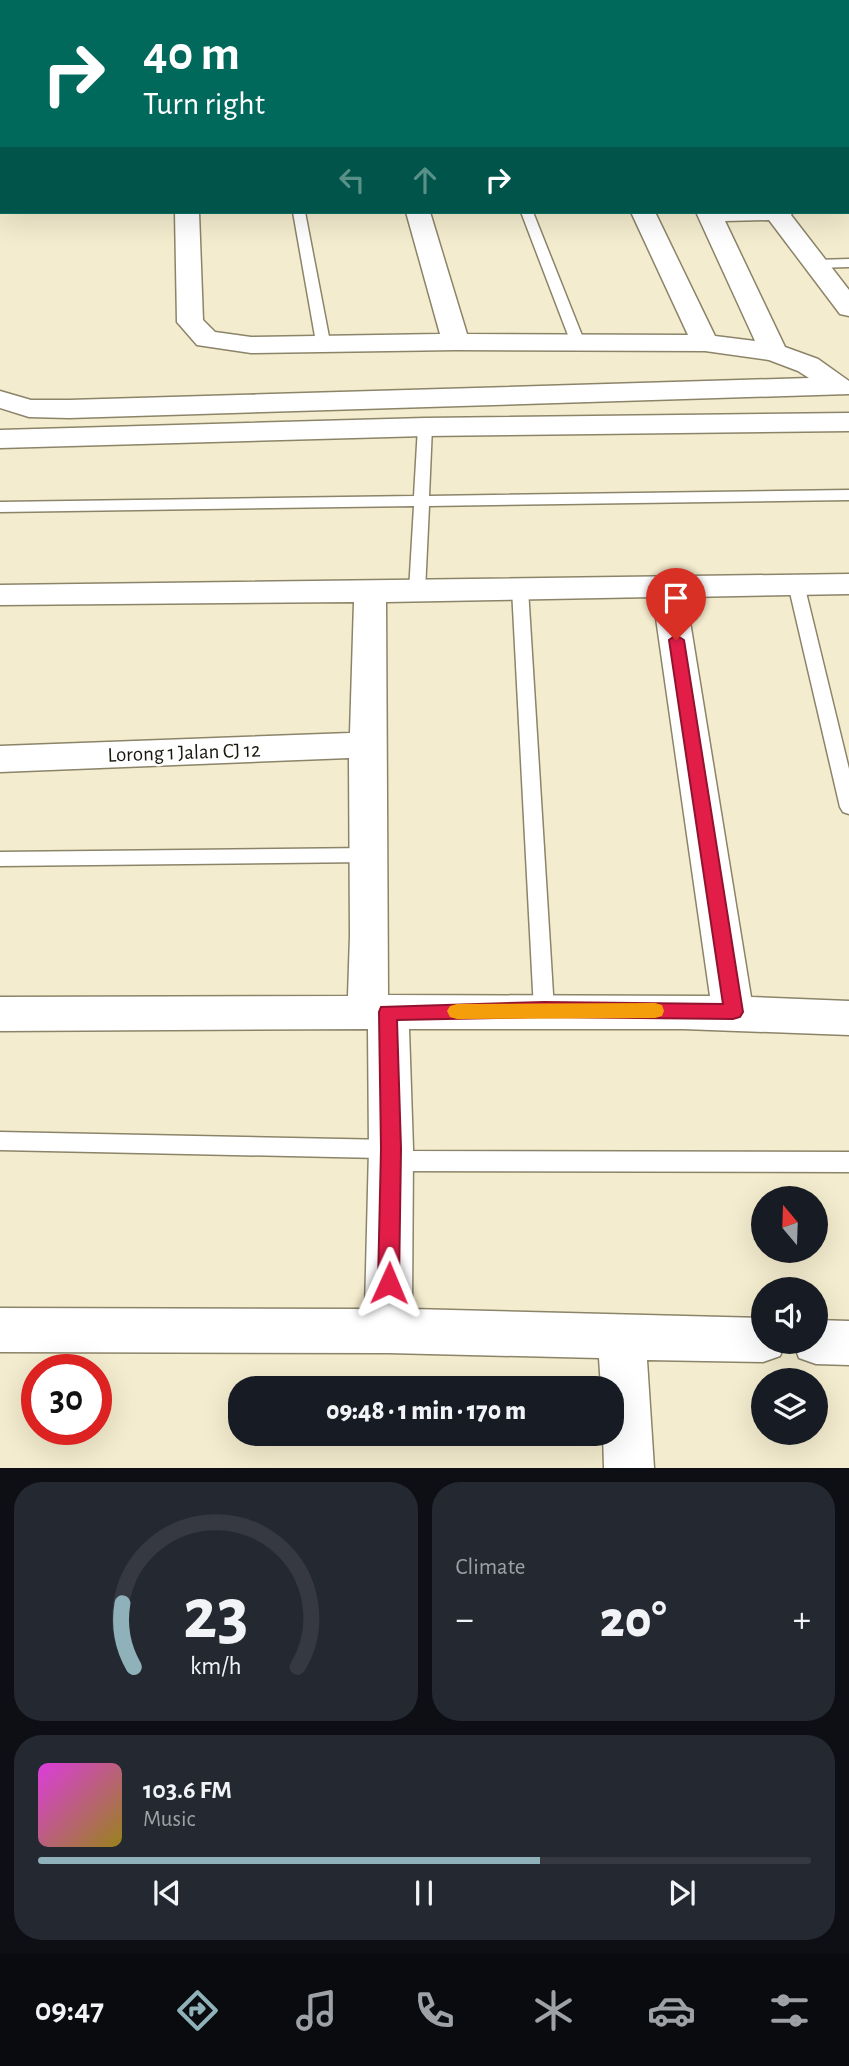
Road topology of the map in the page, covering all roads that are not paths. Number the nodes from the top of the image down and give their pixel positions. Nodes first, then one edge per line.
1 (187, 214) edge
2 (299, 214) edge
3 (419, 214) edge
4 (528, 214) edge
5 (644, 214) edge
6 (709, 214) edge
7 (780, 214) edge
8 (849, 262) edge
9 (816, 264) junction
10 (849, 308) edge
11 (323, 342) junction
12 (456, 342) junction
13 (705, 342) junction
14 (578, 343) junction
15 (774, 352) junction
16 (842, 389) edge
17 (0, 398) edge
18 (849, 422) edge
19 (425, 427) junction
20 (0, 439) edge
21 (849, 495) edge
22 (421, 501) junction
23 (0, 507) edge
24 (796, 584) junction
25 (849, 584) edge
26 (668, 587) junction
27 (520, 589) junction
28 (417, 591) junction
29 (370, 592) junction
30 (0, 595) edge
31 (367, 745) junction
32 (0, 760) edge
33 (849, 807) edge
34 (369, 855) junction
35 (0, 859) edge
36 (544, 1010) junction
37 (733, 1012) junction
38 (377, 1013) junction
39 (0, 1014) edge
40 (849, 1018) edge
41 (0, 1140) edge
42 (391, 1155) junction
43 (849, 1162) edge
44 (0, 1330) edge
45 (388, 1331) junction
46 (622, 1336) junction
47 (751, 1340) edge
48 (828, 1342) edge
49 (849, 1343) edge
50 (629, 1468) edge

1 - 11 street
2 - 11 lane
3 - 12 street
4 - 14 lane
5 - 13 street
6 - 15 street
7 - 9 street
8 - 9 lane
9 - 10 street
11 - 12 street
12 - 14 street
13 - 14 street
13 - 15 street
15 - 16 street
16 - 17 street
18 - 19 street
19 - 20 street
19 - 22 lane
21 - 22 lane
22 - 23 lane
22 - 28 lane
24 - 25 street
24 - 26 street
24 - 33 lane
26 - 27 street
26 - 37 street
27 - 28 street
27 - 36 lane
28 - 29 street
29 - 30 street
29 - 31 street
31 - 32 street, Lorong 1 Jalan CJ 12
31 - 34 street
34 - 35 lane
34 - 38 street
36 - 37 street
36 - 38 street
37 - 40 street
38 - 39 street
38 - 42 street
41 - 42 lane
42 - 43 lane
42 - 45 street
44 - 45 street
45 - 46 street
46 - 47 street
46 - 50 street
48 - 49 street

